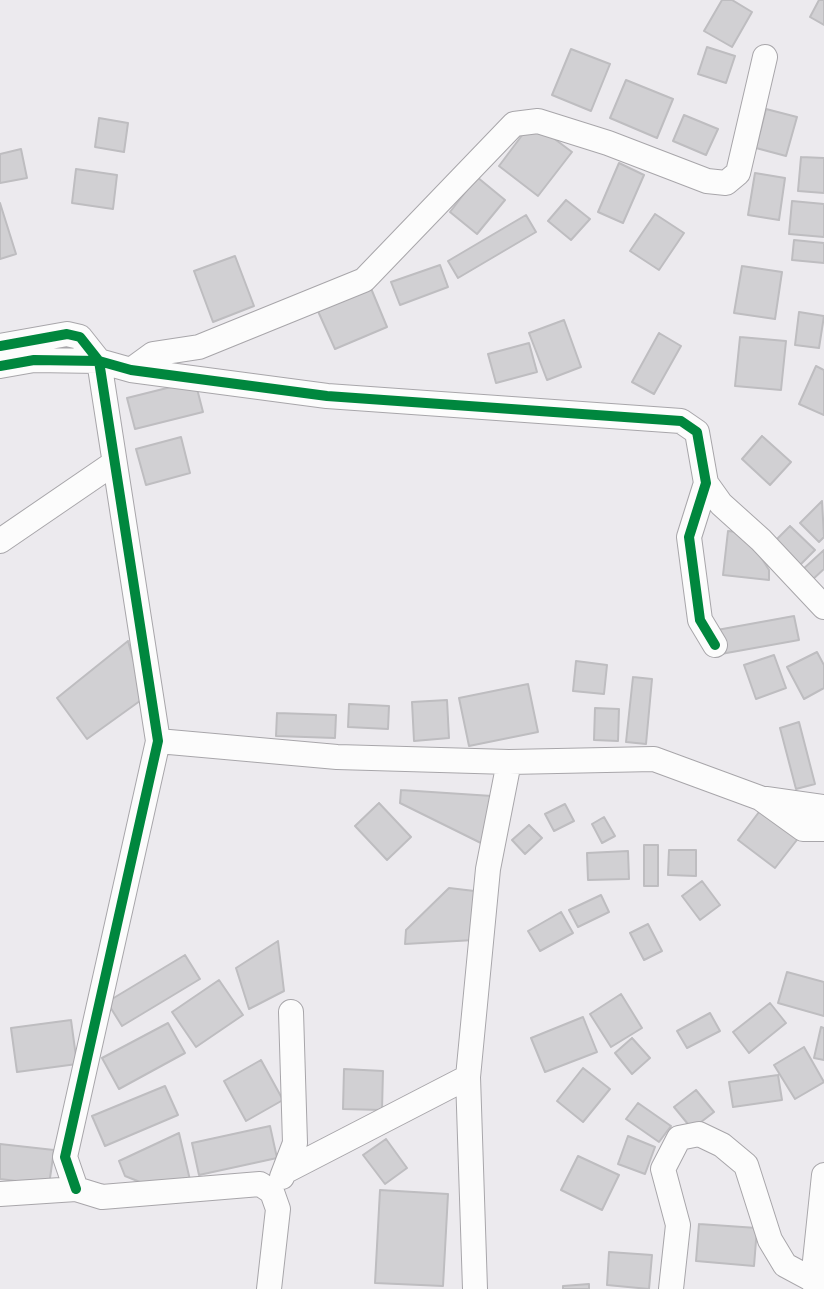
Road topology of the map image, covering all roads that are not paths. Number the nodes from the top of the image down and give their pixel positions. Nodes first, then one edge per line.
1 (765, 57) dead end
2 (0, 346) edge
3 (99, 361) junction
4 (0, 366) edge
5 (131, 370) junction
6 (114, 463) junction
7 (706, 483) junction
8 (0, 541) edge
9 (824, 607) edge
10 (715, 645) dead end
11 (158, 741) junction
12 (509, 762) junction
13 (760, 798) junction
14 (824, 807) edge
15 (824, 829) edge
16 (291, 1012) dead end
17 (468, 1077) junction
18 (824, 1175) edge
19 (279, 1182) junction
20 (76, 1189) junction
21 (0, 1194) edge
22 (818, 1282) edge
23 (269, 1289) edge
24 (475, 1289) edge
25 (671, 1289) edge

1 - 5 street
2 - 3 street
3 - 4 street
3 - 5 street
3 - 6 street
5 - 7 street
6 - 8 street
6 - 11 street
7 - 9 street
7 - 10 street
11 - 12 street
11 - 20 street
12 - 13 street
12 - 17 street
13 - 14 street
13 - 15 street
16 - 19 street
17 - 19 street
17 - 24 street
18 - 22 street
19 - 20 street
19 - 23 street
20 - 21 street
22 - 25 street

